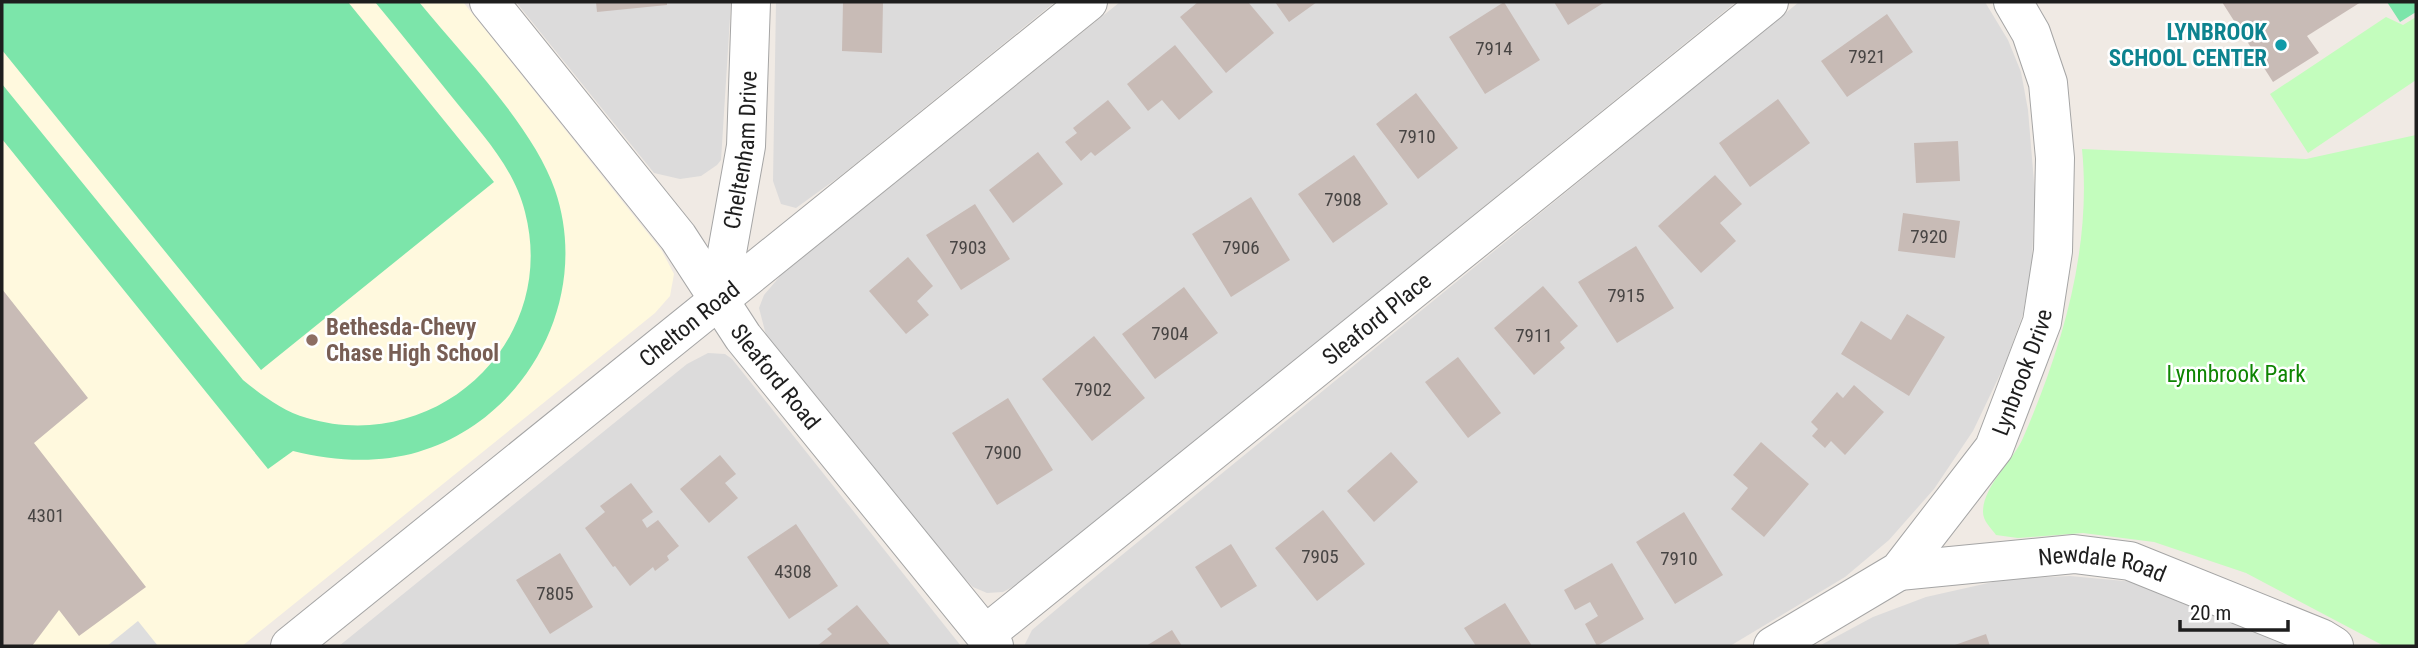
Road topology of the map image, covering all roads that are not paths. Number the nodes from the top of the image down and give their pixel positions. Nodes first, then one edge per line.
1 (489, 2) edge
2 (751, 2) edge
3 (1088, 2) edge
4 (1769, 2) edge
5 (2013, 2) edge
6 (719, 298) junction
7 (1899, 571) junction
8 (990, 640) edge
9 (290, 646) edge
10 (1773, 646) edge
11 (2334, 646) edge

1 - 6 street, Sleaford Road
2 - 6 street, Cheltenham Drive
3 - 6 street, Chelton Road
4 - 8 street, Sleaford Place
5 - 7 street, Lynbrook Drive
6 - 8 street, Sleaford Road
6 - 9 street, Chelton Road
7 - 10 street, Lynbrook Drive
7 - 11 street, Newdale Road

